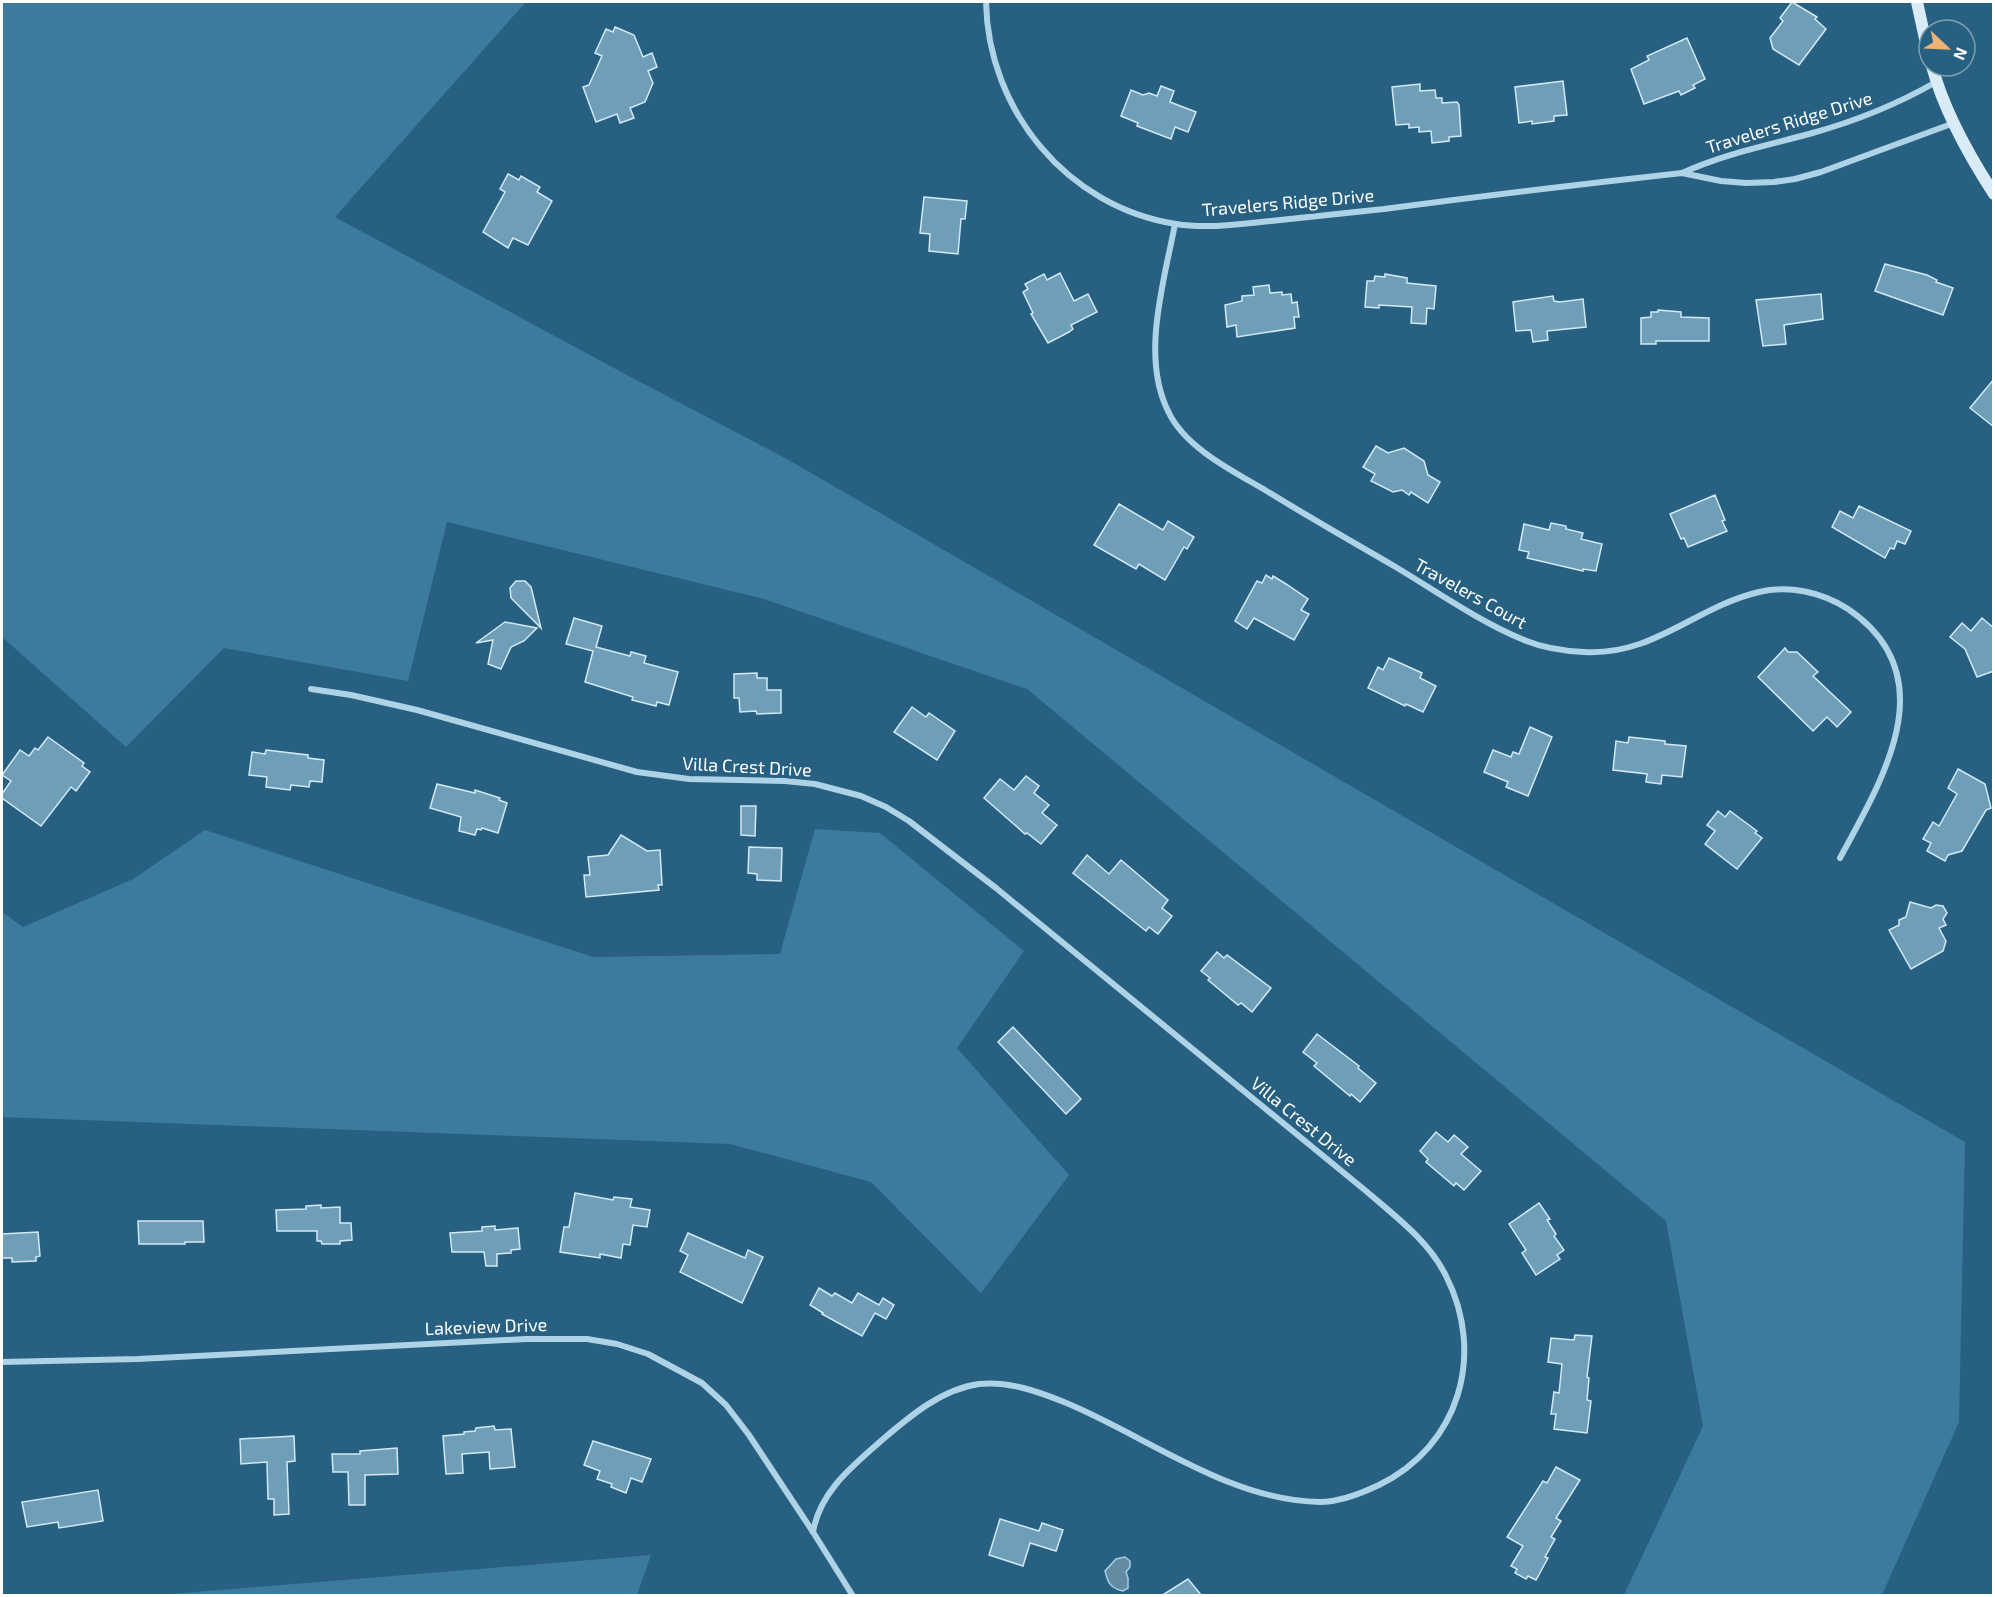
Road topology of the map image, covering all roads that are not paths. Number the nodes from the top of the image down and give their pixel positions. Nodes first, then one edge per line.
1 (986, 2) edge
2 (1917, 2) edge
3 (1920, 18) edge
4 (1935, 78) edge
5 (1936, 82) junction
6 (1954, 123) junction
7 (1682, 173) junction
8 (1994, 194) edge
9 (1175, 224) junction
10 (310, 689) dead end
11 (1840, 858) dead end
12 (2, 1362) edge
13 (813, 1532) junction
14 (853, 1596) edge

1 - 9 street, Travelers Ridge Drive
2 - 3 main road
4 - 5 main road
5 - 6 main road
5 - 7 street, Travelers Ridge Drive
6 - 7 street, Travelers Ridge Drive
6 - 8 main road
7 - 9 street, Travelers Ridge Drive
9 - 11 street, Travelers Court
10 - 13 street, Villa Crest Drive
12 - 13 street, Lakeview Drive
13 - 14 street, Lakeview Drive

